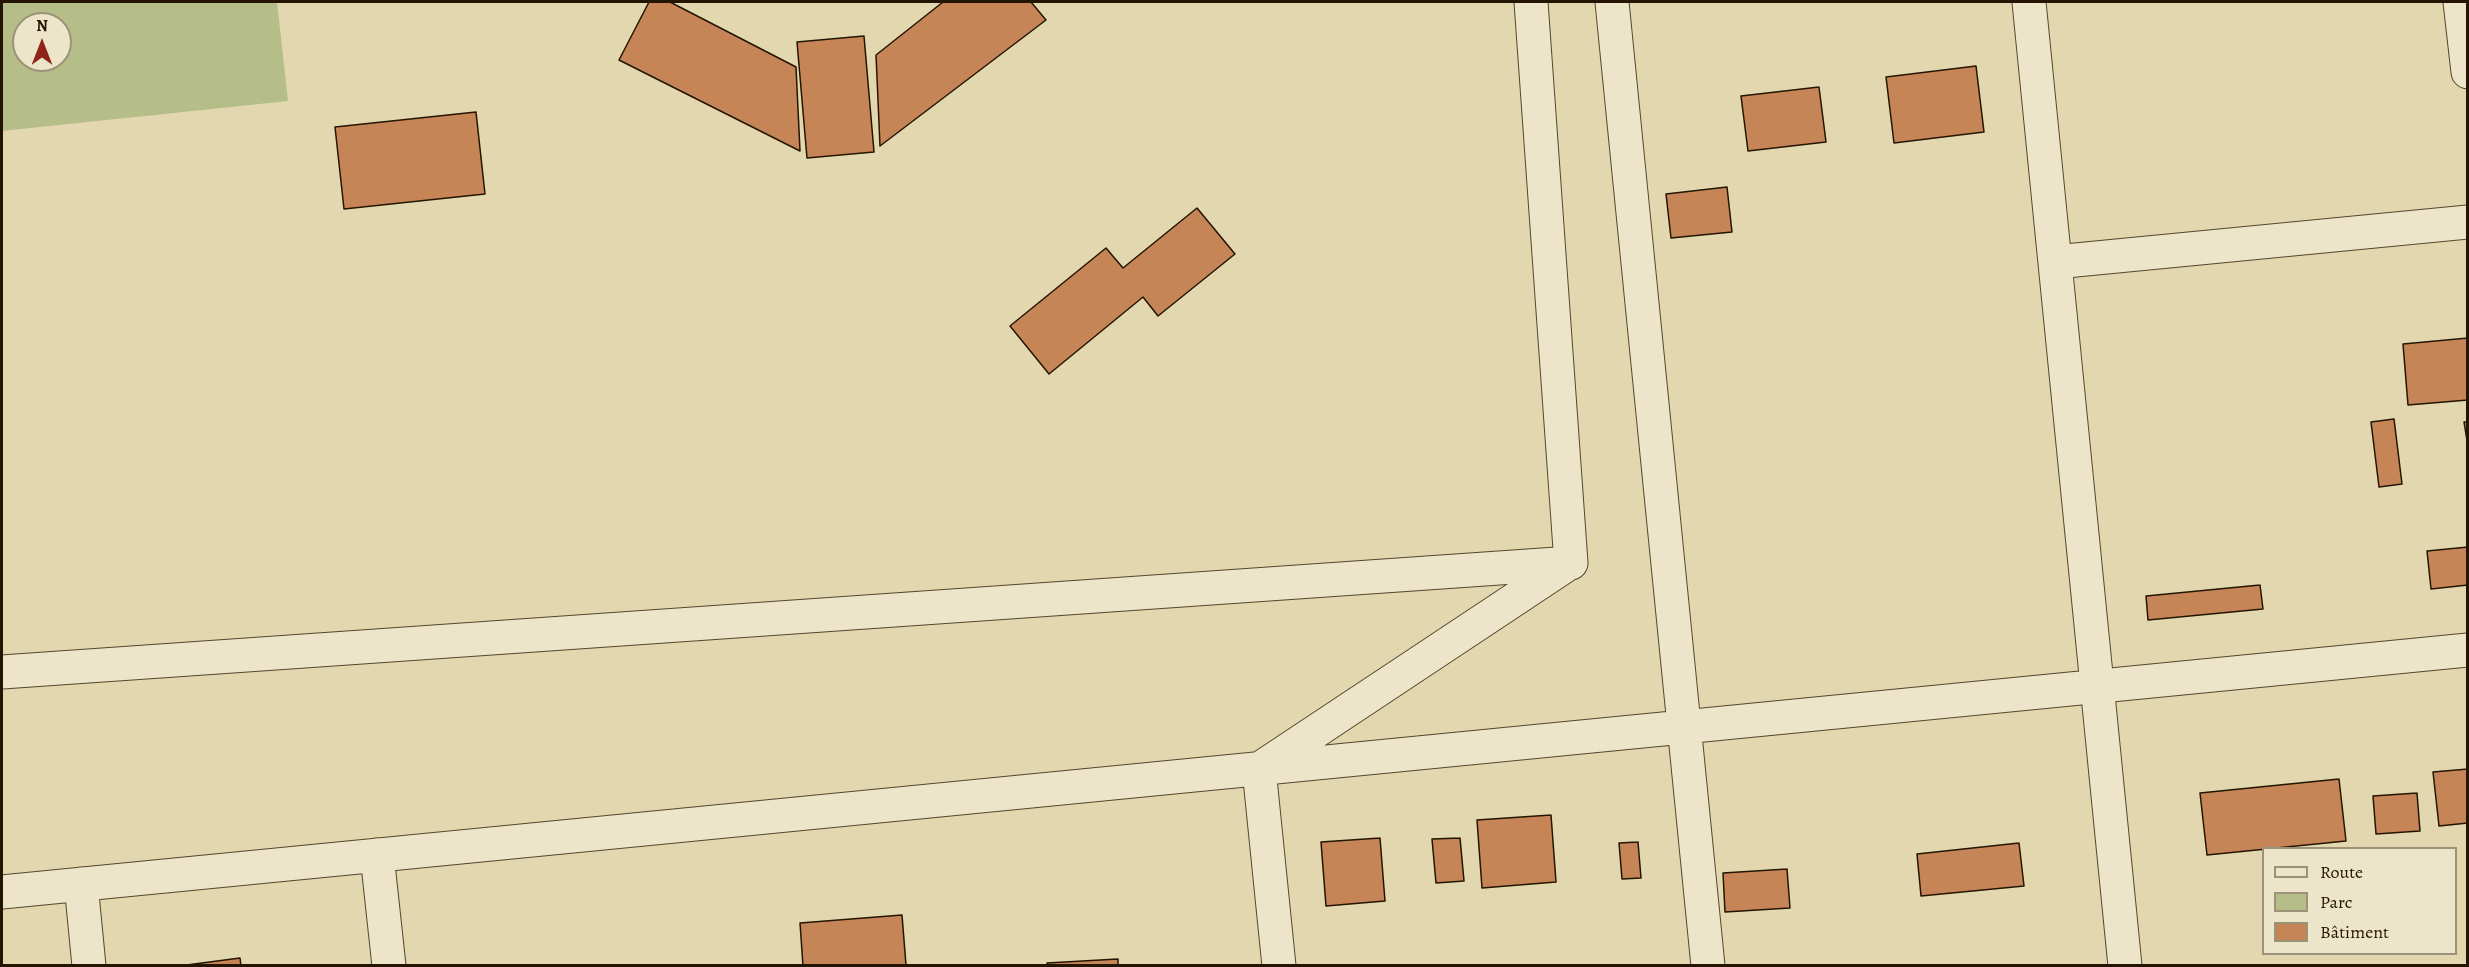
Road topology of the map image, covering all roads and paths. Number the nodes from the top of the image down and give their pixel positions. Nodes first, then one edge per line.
1 (1531, 2) edge
2 (1612, 2) edge
3 (2029, 2) edge
4 (2460, 2) edge
5 (2468, 72) edge
6 (2468, 222) edge
7 (2055, 262) junction
8 (1571, 563) junction
9 (2468, 650) edge
10 (2, 672) edge
11 (2098, 686) junction
12 (1684, 727) junction
13 (1259, 769) junction
14 (378, 855) junction
15 (81, 884) junction
16 (2, 892) edge
17 (89, 966) edge
18 (388, 966) edge
19 (1279, 966) edge
20 (1708, 966) edge
21 (2125, 966) edge

1 - 8 street
2 - 12 street
3 - 7 street
4 - 5 street
6 - 7 street
7 - 11 street
8 - 10 street
8 - 13 street
9 - 11 street
11 - 12 street
11 - 21 street
12 - 13 street
12 - 20 street
13 - 14 street
13 - 19 street
14 - 15 street
14 - 18 street
15 - 16 street
15 - 17 street

